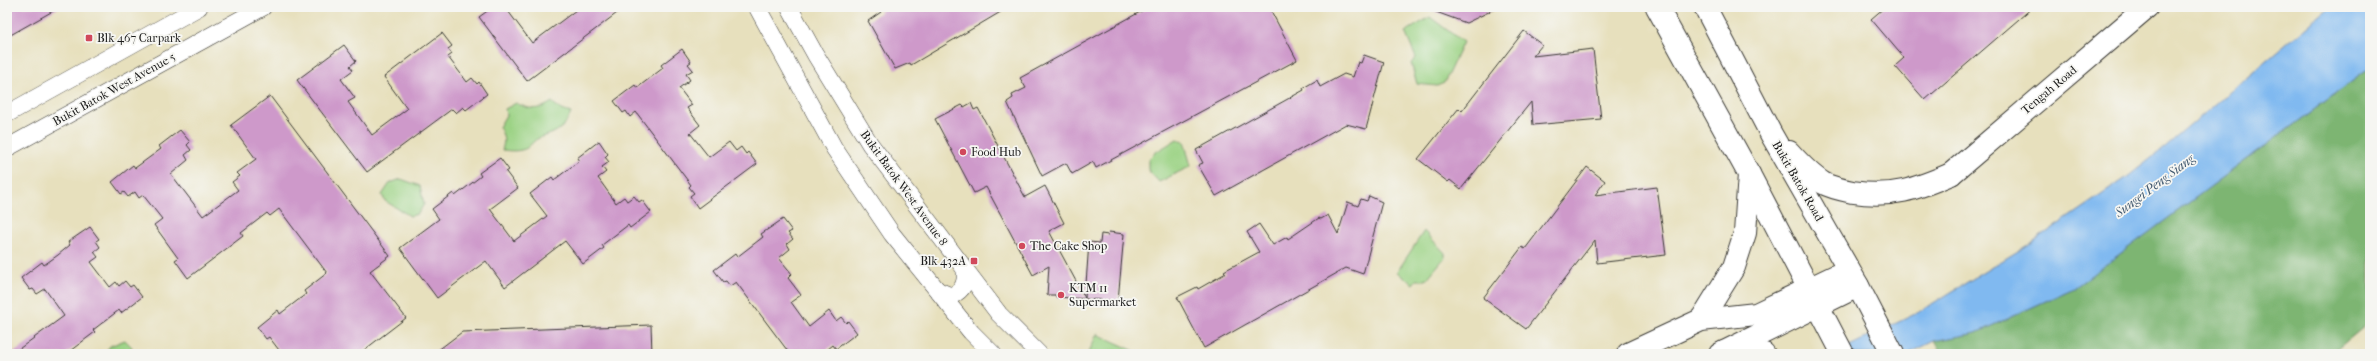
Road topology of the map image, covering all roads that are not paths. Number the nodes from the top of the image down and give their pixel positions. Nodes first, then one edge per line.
1 (199, 7) edge
2 (262, 7) edge
3 (757, 7) edge
4 (789, 7) edge
5 (1657, 7) edge
6 (1705, 7) edge
7 (2148, 7) edge
8 (7, 114) edge
9 (1771, 134) junction
10 (7, 148) edge
11 (1749, 174) junction
12 (965, 270) junction
13 (1853, 278) junction
14 (939, 291) junction
15 (1813, 297) junction
16 (1701, 320) junction
17 (1722, 353) edge
18 (993, 354) edge
19 (1039, 354) edge
20 (1628, 354) edge
21 (1764, 354) edge
22 (1843, 354) edge
23 (1893, 354) edge

1 - 8 street
2 - 10 street, Bukit Batok West Avenue 5
3 - 14 street
4 - 12 street, Bukit Batok West Avenue 8
5 - 11 main road
6 - 9 main road, Bukit Batok Road
7 - 9 main road, Tengah Road
9 - 13 main road, Bukit Batok Road
11 - 15 main road
11 - 16 main road
12 - 14 street
12 - 19 street, Bukit Batok West Avenue 8
13 - 15 main road
13 - 23 main road, Bukit Batok Road
14 - 18 street
15 - 16 main road
15 - 17 main road
15 - 22 main road
16 - 20 main road
17 - 21 main road

